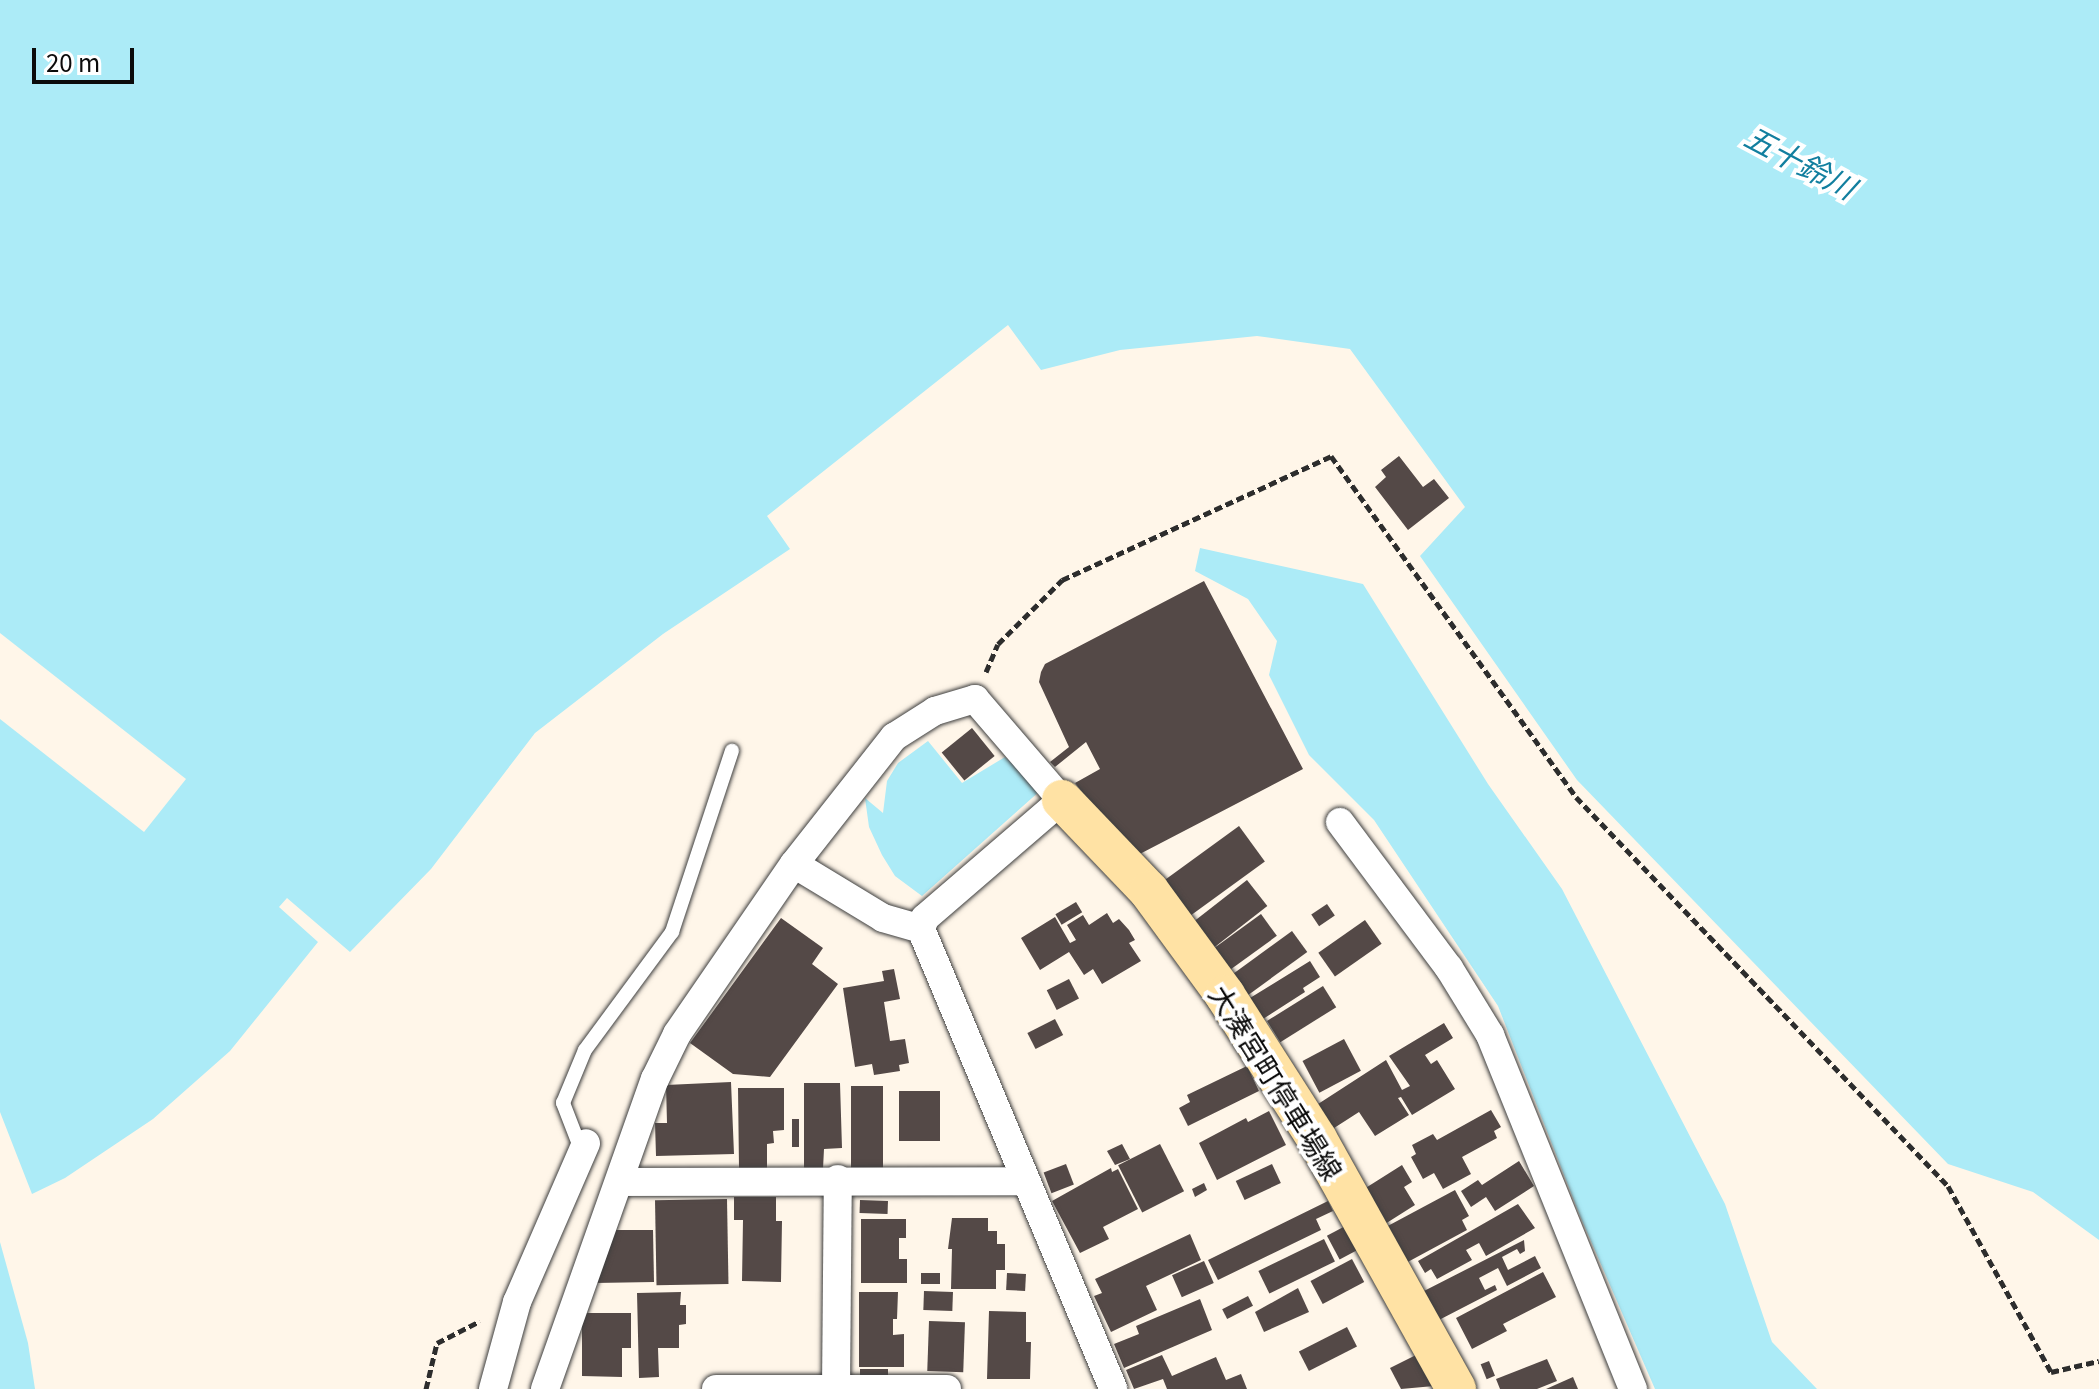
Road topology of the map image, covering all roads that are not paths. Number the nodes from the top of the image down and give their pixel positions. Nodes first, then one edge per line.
1 (732, 751) dead end
2 (1062, 800) junction
3 (1340, 822) dead end
4 (794, 864) junction
5 (921, 929) junction
6 (584, 1147) joint
7 (838, 1179) junction
8 (1024, 1181) junction
9 (620, 1182) junction
10 (493, 1389) edge
11 (545, 1389) edge
12 (716, 1389) edge
13 (836, 1389) edge
14 (947, 1389) edge
15 (1113, 1389) edge
16 (1456, 1389) edge
17 (1633, 1389) edge

1 - 6 lane
2 - 4 street
2 - 5 street
2 - 16 main road, 大湊宮町停車場線
3 - 17 street
4 - 5 street
4 - 9 street
5 - 8 street
6 - 10 street
7 - 8 street
7 - 9 street
7 - 13 street
8 - 15 street
9 - 11 street
12 - 13 street
13 - 14 street

